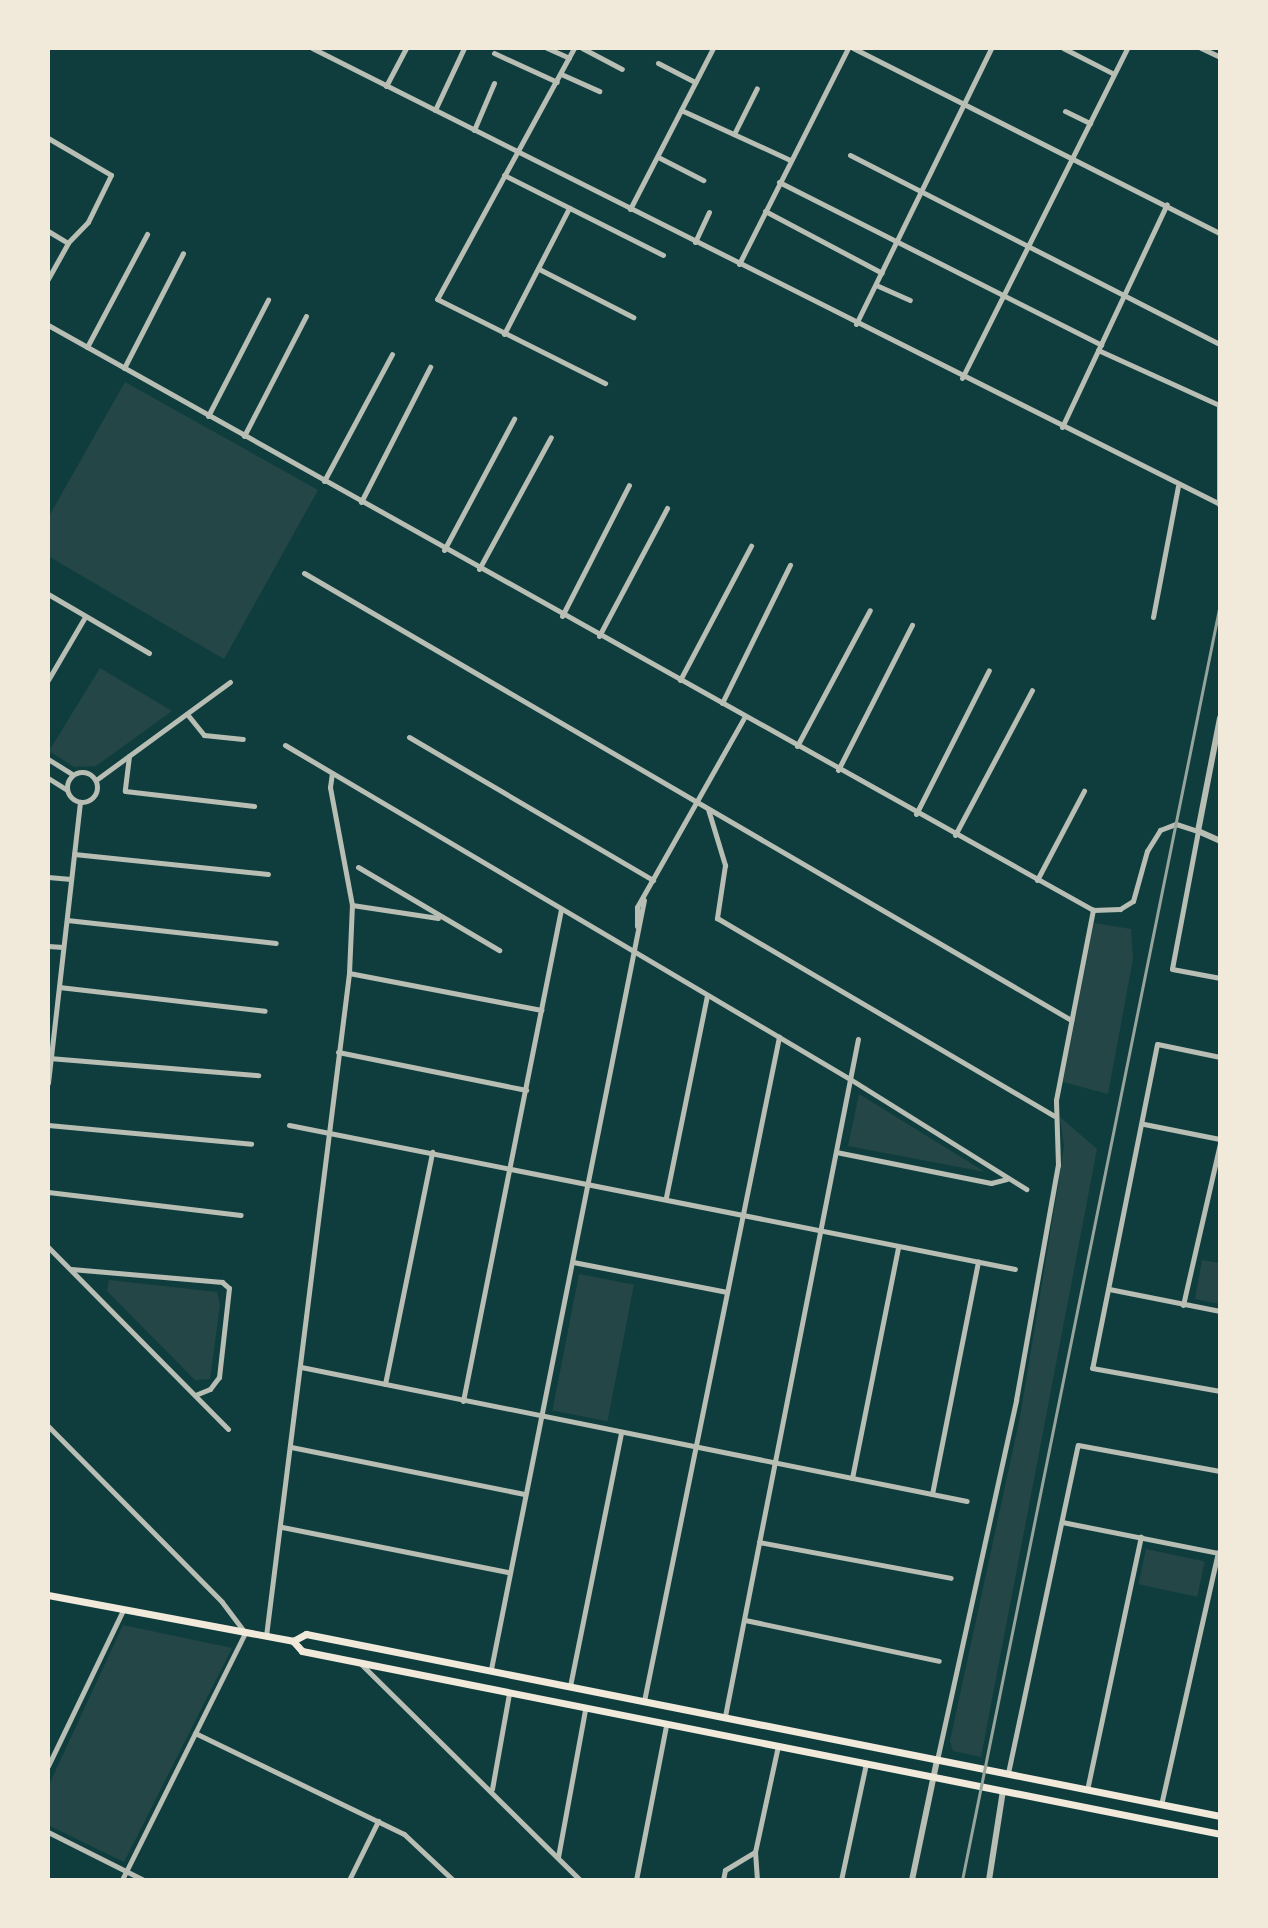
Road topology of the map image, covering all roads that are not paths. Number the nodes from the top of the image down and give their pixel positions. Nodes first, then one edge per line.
1 (312, 48) edge
2 (406, 48) edge
3 (464, 48) edge
4 (547, 48) edge
5 (574, 48) edge
6 (582, 48) edge
7 (713, 48) edge
8 (850, 48) edge
9 (991, 48) edge
10 (1063, 48) edge
11 (1127, 48) edge
12 (1201, 48) edge
13 (494, 53) dead end
14 (1220, 57) edge
15 (569, 58) junction
16 (658, 63) dead end
17 (622, 69) dead end
18 (561, 74) junction
19 (1114, 74) junction
20 (557, 82) junction
21 (695, 82) junction
22 (494, 83) dead end
23 (386, 87) junction
24 (757, 88) dead end
25 (599, 91) dead end
26 (964, 103) junction
27 (435, 110) junction
28 (681, 110) junction
29 (1065, 111) dead end
30 (1090, 123) junction
31 (474, 130) junction
32 (734, 134) junction
33 (48, 138) edge
34 (518, 153) junction
35 (850, 155) dead end
36 (657, 157) junction
37 (1073, 158) junction
38 (790, 160) junction
39 (504, 175) junction
40 (703, 180) dead end
41 (779, 182) junction
42 (922, 191) junction
43 (1167, 204) junction
44 (569, 208) junction
45 (630, 209) junction
46 (765, 211) junction
47 (709, 212) dead end
48 (48, 231) edge
49 (1220, 233) edge
50 (147, 234) dead end
51 (695, 242) junction
52 (897, 242) junction
53 (68, 243) junction
54 (1029, 244) junction
55 (183, 253) dead end
56 (663, 255) dead end
57 (739, 264) junction
58 (539, 269) junction
59 (882, 273) junction
60 (48, 279) edge
61 (876, 285) junction
62 (1124, 294) junction
63 (1004, 295) junction
64 (268, 300) dead end
65 (910, 300) dead end
66 (306, 316) dead end
67 (633, 317) dead end
68 (856, 324) junction
69 (48, 325) edge
70 (504, 334) junction
71 (1220, 344) edge
72 (87, 347) junction
73 (1099, 347) junction
74 (392, 354) dead end
75 (430, 367) dead end
76 (124, 368) junction
77 (962, 378) junction
78 (605, 383) dead end
79 (1220, 404) edge
80 (208, 416) junction
81 (514, 419) dead end
82 (1062, 427) junction
83 (244, 436) junction
84 (551, 437) dead end
85 (1218, 446) edge
86 (324, 481) junction
87 (629, 485) dead end
88 (1178, 486) junction
89 (361, 502) junction
90 (1219, 504) edge
91 (667, 508) dead end
92 (751, 546) dead end
93 (444, 550) junction
94 (790, 565) dead end
95 (479, 569) junction
96 (304, 573) dead end
97 (48, 594) edge
98 (870, 610) dead end
99 (562, 616) junction
100 (85, 617) junction
101 (1153, 617) dead end
102 (912, 625) dead end
103 (599, 636) junction
104 (149, 653) dead end
105 (989, 670) dead end
106 (49, 678) edge
107 (680, 680) junction
108 (230, 682) dead end
109 (1032, 690) dead end
110 (722, 703) junction
111 (187, 714) junction
112 (745, 716) junction
113 (1220, 718) edge
114 (409, 737) dead end
115 (243, 739) dead end
116 (1218, 739) edge
117 (285, 745) dead end
118 (797, 746) junction
119 (129, 756) junction
120 (48, 759) edge
121 (838, 770) junction
122 (332, 773) junction
123 (72, 774) junction
124 (48, 778) edge
125 (96, 780) junction
126 (67, 790) junction
127 (1084, 791) dead end
128 (695, 800) junction
129 (80, 802) junction
130 (254, 806) dead end
131 (708, 808) junction
132 (916, 814) junction
133 (1198, 831) junction
134 (955, 835) junction
135 (1220, 841) edge
136 (74, 854) junction
137 (358, 867) dead end
138 (268, 874) dead end
139 (48, 877) edge
140 (71, 879) junction
141 (653, 880) junction
142 (1037, 880) junction
143 (352, 905) junction
144 (561, 909) junction
145 (1093, 910) junction
146 (441, 919) junction
147 (67, 920) junction
148 (276, 943) dead end
149 (48, 946) edge
150 (63, 947) junction
151 (499, 950) dead end
152 (633, 950) junction
153 (349, 973) junction
154 (1220, 978) edge
155 (59, 987) junction
156 (707, 996) junction
157 (48, 1001) edge
158 (57, 1005) junction
159 (541, 1010) junction
160 (265, 1011) dead end
161 (1071, 1020) junction
162 (779, 1037) junction
163 (858, 1039) dead end
164 (338, 1052) junction
165 (1220, 1057) edge
166 (49, 1058) edge
167 (258, 1075) dead end
168 (850, 1079) junction
169 (48, 1083) edge
170 (526, 1090) junction
171 (1054, 1116) junction
172 (1144, 1124) junction
173 (48, 1125) edge
174 (289, 1125) dead end
175 (328, 1131) junction
176 (1220, 1142) edge
177 (251, 1144) dead end
178 (432, 1152) junction
179 (836, 1152) junction
180 (510, 1167) junction
181 (1008, 1179) junction
182 (588, 1181) junction
183 (1026, 1189) dead end
184 (48, 1192) edge
185 (666, 1197) junction
186 (743, 1214) junction
187 (241, 1215) dead end
188 (820, 1231) junction
189 (48, 1247) edge
190 (898, 1247) junction
191 (573, 1262) junction
192 (978, 1262) junction
193 (71, 1269) junction
194 (1015, 1269) dead end
195 (1109, 1289) junction
196 (727, 1292) junction
197 (1183, 1305) junction
198 (1220, 1311) edge
199 (301, 1367) junction
200 (385, 1384) junction
201 (1220, 1391) edge
202 (195, 1395) junction
203 (463, 1401) junction
204 (540, 1417) junction
205 (48, 1426) edge
206 (228, 1429) dead end
207 (621, 1433) junction
208 (291, 1447) junction
209 (697, 1448) junction
210 (774, 1462) junction
211 (1220, 1471) edge
212 (852, 1478) junction
213 (524, 1494) junction
214 (932, 1494) junction
215 (967, 1501) dead end
216 (1062, 1522) junction
217 (282, 1527) junction
218 (1141, 1537) junction
219 (759, 1542) junction
220 (1219, 1553) edge
221 (508, 1572) junction
222 (951, 1578) dead end
223 (48, 1595) edge
224 (123, 1610) junction
225 (745, 1620) junction
226 (245, 1633) junction
227 (266, 1636) junction
228 (293, 1641) junction
229 (358, 1661) junction
230 (939, 1661) dead end
231 (491, 1669) junction
232 (570, 1686) junction
233 (605, 1693) junction
234 (509, 1694) junction
235 (644, 1701) junction
236 (585, 1710) junction
237 (601, 1713) junction
238 (725, 1716) junction
239 (666, 1725) junction
240 (195, 1733) junction
241 (778, 1746) junction
242 (937, 1760) junction
243 (866, 1762) junction
244 (48, 1766) edge
245 (1008, 1773) junction
246 (933, 1777) junction
247 (492, 1789) junction
248 (1087, 1790) junction
249 (1003, 1791) junction
250 (1161, 1805) junction
251 (1206, 1813) junction
252 (1220, 1816) edge
253 (378, 1821) junction
254 (1202, 1830) junction
255 (48, 1832) edge
256 (1220, 1834) edge
257 (755, 1852) junction
258 (558, 1857) junction
259 (127, 1871) junction
260 (122, 1880) edge
261 (144, 1880) edge
262 (349, 1880) edge
263 (453, 1880) edge
264 (580, 1880) edge
265 (636, 1880) edge
266 (723, 1880) edge
267 (757, 1880) edge
268 (841, 1880) edge
269 (912, 1880) edge
270 (989, 1880) edge

1 - 23 street
2 - 23 street
3 - 27 street
4 - 15 street
5 - 15 street
6 - 17 street
7 - 21 street
8 - 26 street
8 - 38 street
9 - 26 street
10 - 19 street
11 - 19 street
12 - 14 street
13 - 20 street
15 - 18 street
16 - 21 street
18 - 20 street
18 - 25 street
19 - 30 street
20 - 34 street
21 - 28 street
22 - 31 street
23 - 27 street
24 - 32 street
26 - 37 street
26 - 42 street
27 - 31 street
28 - 32 street
28 - 36 street
29 - 30 street
30 - 37 street
31 - 34 street
32 - 38 street
33 - 53 street
34 - 39 street
34 - 45 street
35 - 42 street
36 - 40 street
36 - 45 street
37 - 43 street
37 - 54 street
38 - 41 street
39 - 44 street
39 - 70 street
41 - 46 street
41 - 52 street
42 - 52 street
42 - 54 street
43 - 49 street
43 - 62 street
44 - 56 street
44 - 58 street
45 - 51 street
46 - 57 street
46 - 59 street
47 - 51 street
48 - 53 street
50 - 72 street
51 - 57 street
52 - 59 street
52 - 63 street
53 - 60 street
54 - 62 street
54 - 63 street
55 - 76 street
57 - 68 street
58 - 67 street
58 - 70 street
59 - 61 street
61 - 65 street
61 - 68 street
62 - 71 street
62 - 73 street
63 - 73 street
63 - 77 street
64 - 80 street
66 - 83 street
68 - 77 street
69 - 72 street
70 - 78 street
72 - 76 street
73 - 79 street
73 - 82 street
74 - 86 street
75 - 89 street
76 - 80 street
77 - 82 street
79 - 85 street
80 - 83 street
81 - 93 street
82 - 88 street
83 - 86 street
84 - 95 street
85 - 90 street
86 - 89 street
87 - 99 street
88 - 90 street
88 - 101 street
89 - 93 street
91 - 103 street
92 - 107 street
93 - 95 street
94 - 110 street
95 - 99 street
96 - 128 street
97 - 100 street
98 - 118 street
99 - 103 street
100 - 104 street
100 - 106 street
102 - 121 street
103 - 107 street
105 - 132 street
107 - 110 street
108 - 111 street
109 - 134 street
110 - 112 street
111 - 115 street
111 - 119 street
112 - 118 street
112 - 128 street
113 - 116 street
114 - 141 street
116 - 133 street
117 - 122 street
118 - 121 street
119 - 125 street
119 - 130 street
120 - 123 street
121 - 132 street
122 - 143 street
122 - 144 street
123 - 125 street
123 - 126 street
124 - 126 street
125 - 129 street
126 - 129 street
127 - 142 street
128 - 131 street
128 - 141 street
129 - 136 street
131 - 161 street
131 - 171 street
132 - 134 street
133 - 135 street
133 - 145 street
133 - 154 street
134 - 142 street
136 - 138 street
136 - 140 street
137 - 146 street
139 - 140 street
140 - 147 street
141 - 152 street
142 - 145 street
143 - 146 street
143 - 153 street
144 - 152 street
144 - 159 street
145 - 161 street
146 - 151 street
147 - 148 street
147 - 150 street
149 - 150 street
150 - 155 street
152 - 156 street
152 - 182 street
153 - 159 street
153 - 164 street
155 - 158 street
155 - 160 street
156 - 162 street
156 - 185 street
157 - 158 street
158 - 166 street
159 - 170 street
161 - 171 street
162 - 168 street
162 - 186 street
163 - 168 street
164 - 170 street
164 - 175 street
165 - 172 street
166 - 167 street
166 - 169 street
168 - 179 street
168 - 181 street
170 - 180 street
171 - 242 street
172 - 176 street
172 - 195 street
173 - 177 street
174 - 175 street
175 - 178 street
175 - 199 street
176 - 197 street
178 - 180 street
178 - 200 street
179 - 181 street
179 - 188 street
180 - 182 street
180 - 203 street
181 - 183 street
182 - 185 street
182 - 191 street
184 - 187 street
185 - 186 street
186 - 188 street
186 - 196 street
188 - 190 street
188 - 210 street
189 - 193 street
190 - 192 street
190 - 212 street
191 - 196 street
191 - 204 street
192 - 194 street
192 - 214 street
193 - 202 street
193 - 202 street
195 - 197 street
195 - 201 street
196 - 209 street
197 - 198 street
199 - 200 street
199 - 208 street
200 - 203 street
202 - 206 street
203 - 204 street
204 - 207 street
204 - 213 street
205 - 226 street
207 - 209 street
207 - 232 street
208 - 213 street
208 - 217 street
209 - 210 street
209 - 235 street
210 - 212 street
210 - 219 street
211 - 216 street
212 - 214 street
213 - 221 street
214 - 215 street
216 - 218 street
216 - 245 street
217 - 221 street
217 - 227 street
218 - 220 street
218 - 248 street
219 - 222 street
219 - 225 street
220 - 250 street
221 - 231 street
223 - 224 main road
224 - 226 main road
224 - 244 street
225 - 230 street
225 - 238 street
226 - 227 main road
226 - 240 street
227 - 228 main road
228 - 229 main road
228 - 231 main road
229 - 234 main road
229 - 247 street
231 - 232 main road
232 - 233 main road
233 - 235 main road
233 - 237 main road
234 - 236 main road
234 - 247 street
235 - 238 main road
236 - 237 main road
236 - 258 street
237 - 239 main road
238 - 242 main road
239 - 241 main road
239 - 265 street
240 - 253 street
240 - 259 street
241 - 243 main road
241 - 257 street
242 - 245 main road
242 - 246 street
243 - 246 main road
243 - 268 street
245 - 248 main road
246 - 249 main road
246 - 269 street
247 - 258 street
248 - 250 main road
249 - 254 main road
249 - 270 street
250 - 251 main road
251 - 252 main road
251 - 254 main road
253 - 262 street
253 - 263 street
254 - 256 main road
255 - 259 street
257 - 266 street
257 - 267 street
258 - 264 street
259 - 260 street
259 - 261 street

